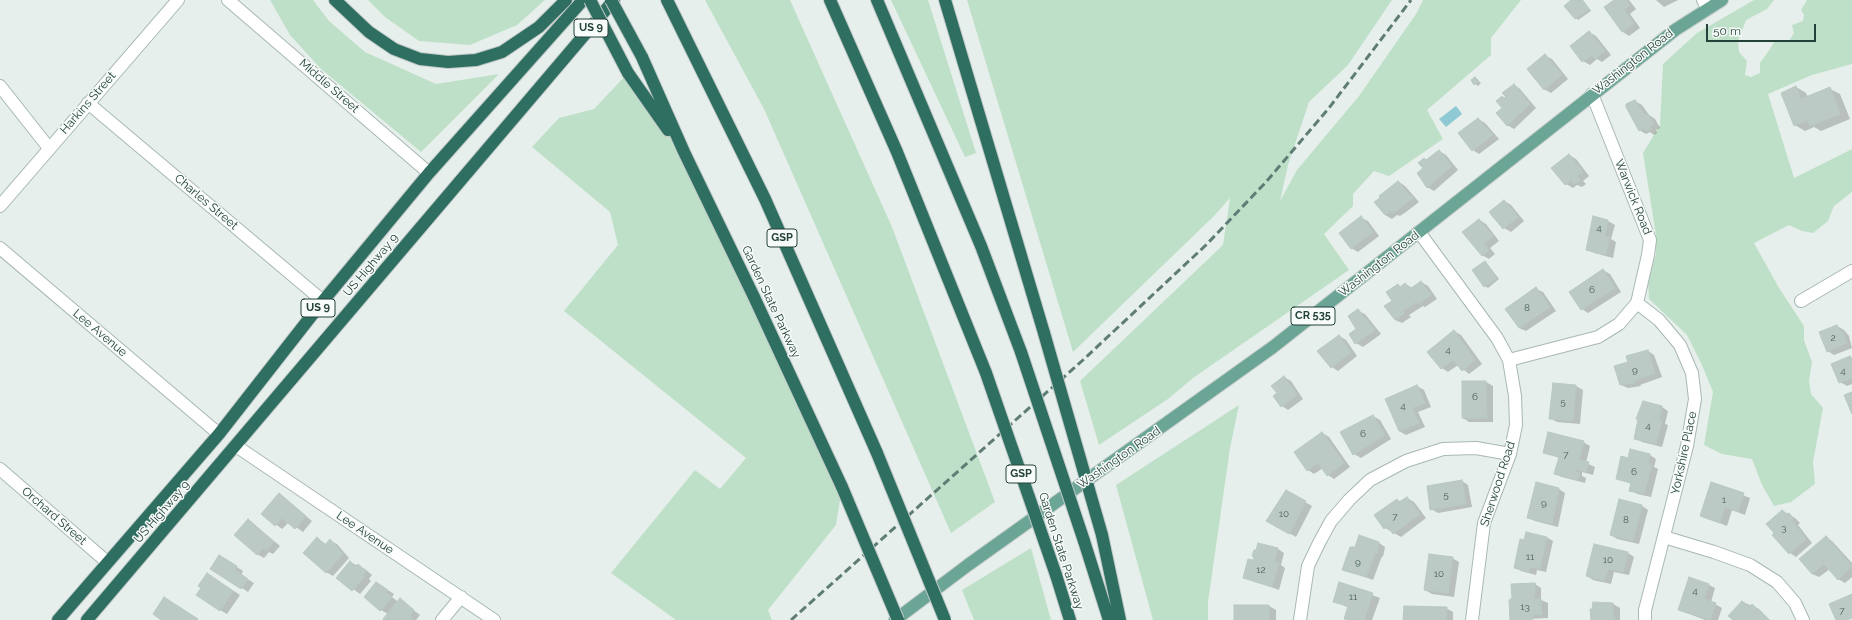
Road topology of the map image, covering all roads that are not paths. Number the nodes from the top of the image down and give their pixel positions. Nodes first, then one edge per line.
1 (178, 0) edge
2 (228, 0) edge
3 (335, 0) edge
4 (566, 0) edge
5 (583, 0) edge
6 (590, 0) edge
7 (613, 0) edge
8 (667, 0) edge
9 (830, 0) edge
10 (876, 0) edge
11 (945, 0) edge
12 (1722, 0) edge
13 (1705, 4) edge
14 (0, 86) edge
15 (1592, 94) junction
16 (88, 103) junction
17 (49, 148) junction
18 (684, 152) junction
19 (430, 173) junction
20 (0, 206) edge
21 (1419, 232) junction
22 (0, 248) edge
23 (1852, 272) edge
24 (323, 301) junction
25 (1801, 301) dead end
26 (1637, 303) junction
27 (1509, 360) junction
28 (219, 434) junction
29 (236, 446) junction
30 (1510, 454) junction
31 (0, 469) edge
32 (1664, 537) junction
33 (107, 562) junction
34 (461, 597) junction
35 (58, 620) edge
36 (87, 620) edge
37 (442, 620) edge
38 (494, 620) edge
39 (897, 620) edge
40 (945, 620) edge
41 (1070, 620) edge
42 (1109, 620) edge
43 (1120, 620) edge
44 (1300, 620) edge
45 (1472, 620) edge
46 (1645, 620) edge
47 (1803, 620) edge

1 - 16 street, Harkins Street
2 - 19 street, Middle Street
3 - 4 highway
5 - 19 highway, US Highway 9 / US 9
6 - 18 highway, bridge
7 - 18 highway, Garden State Parkway, bridge
7 - 29 highway, US Highway 9 / US 9
8 - 40 highway, GSP, bridge
9 - 41 highway, Garden State Parkway / GSP, bridge
10 - 42 highway, Garden State Parkway, bridge
11 - 43 highway, bridge
12 - 13 main road, Washington Road / CR 535
13 - 15 main road, Washington Road / CR 535
14 - 17 street
15 - 21 main road, Washington Road / CR 535
15 - 26 street, Warwick Road
16 - 17 street, Harkins Street
16 - 24 street, Charles Street
17 - 20 street, Harkins Street
18 - 39 highway, Garden State Parkway, bridge
19 - 24 highway, US Highway 9 / US 9
21 - 27 street, Sherwood Road
21 - 39 main road, Washington Road / CR 535
22 - 28 street, Lee Avenue
23 - 25 street
24 - 28 highway, US Highway 9 / US 9
26 - 27 street, Warwick Road
26 - 32 street, Yorkshire Place
27 - 30 street, Sherwood Road
28 - 33 highway, US Highway 9 / US 9
29 - 34 street, Lee Avenue
29 - 36 highway, US Highway 9 / US 9
30 - 44 street
30 - 45 street, Sherwood Road
31 - 33 street, Orchard Street
32 - 46 street, Yorkshire Place
32 - 47 street
33 - 35 highway, US Highway 9 / US 9
34 - 37 street
34 - 38 street, Lee Avenue

